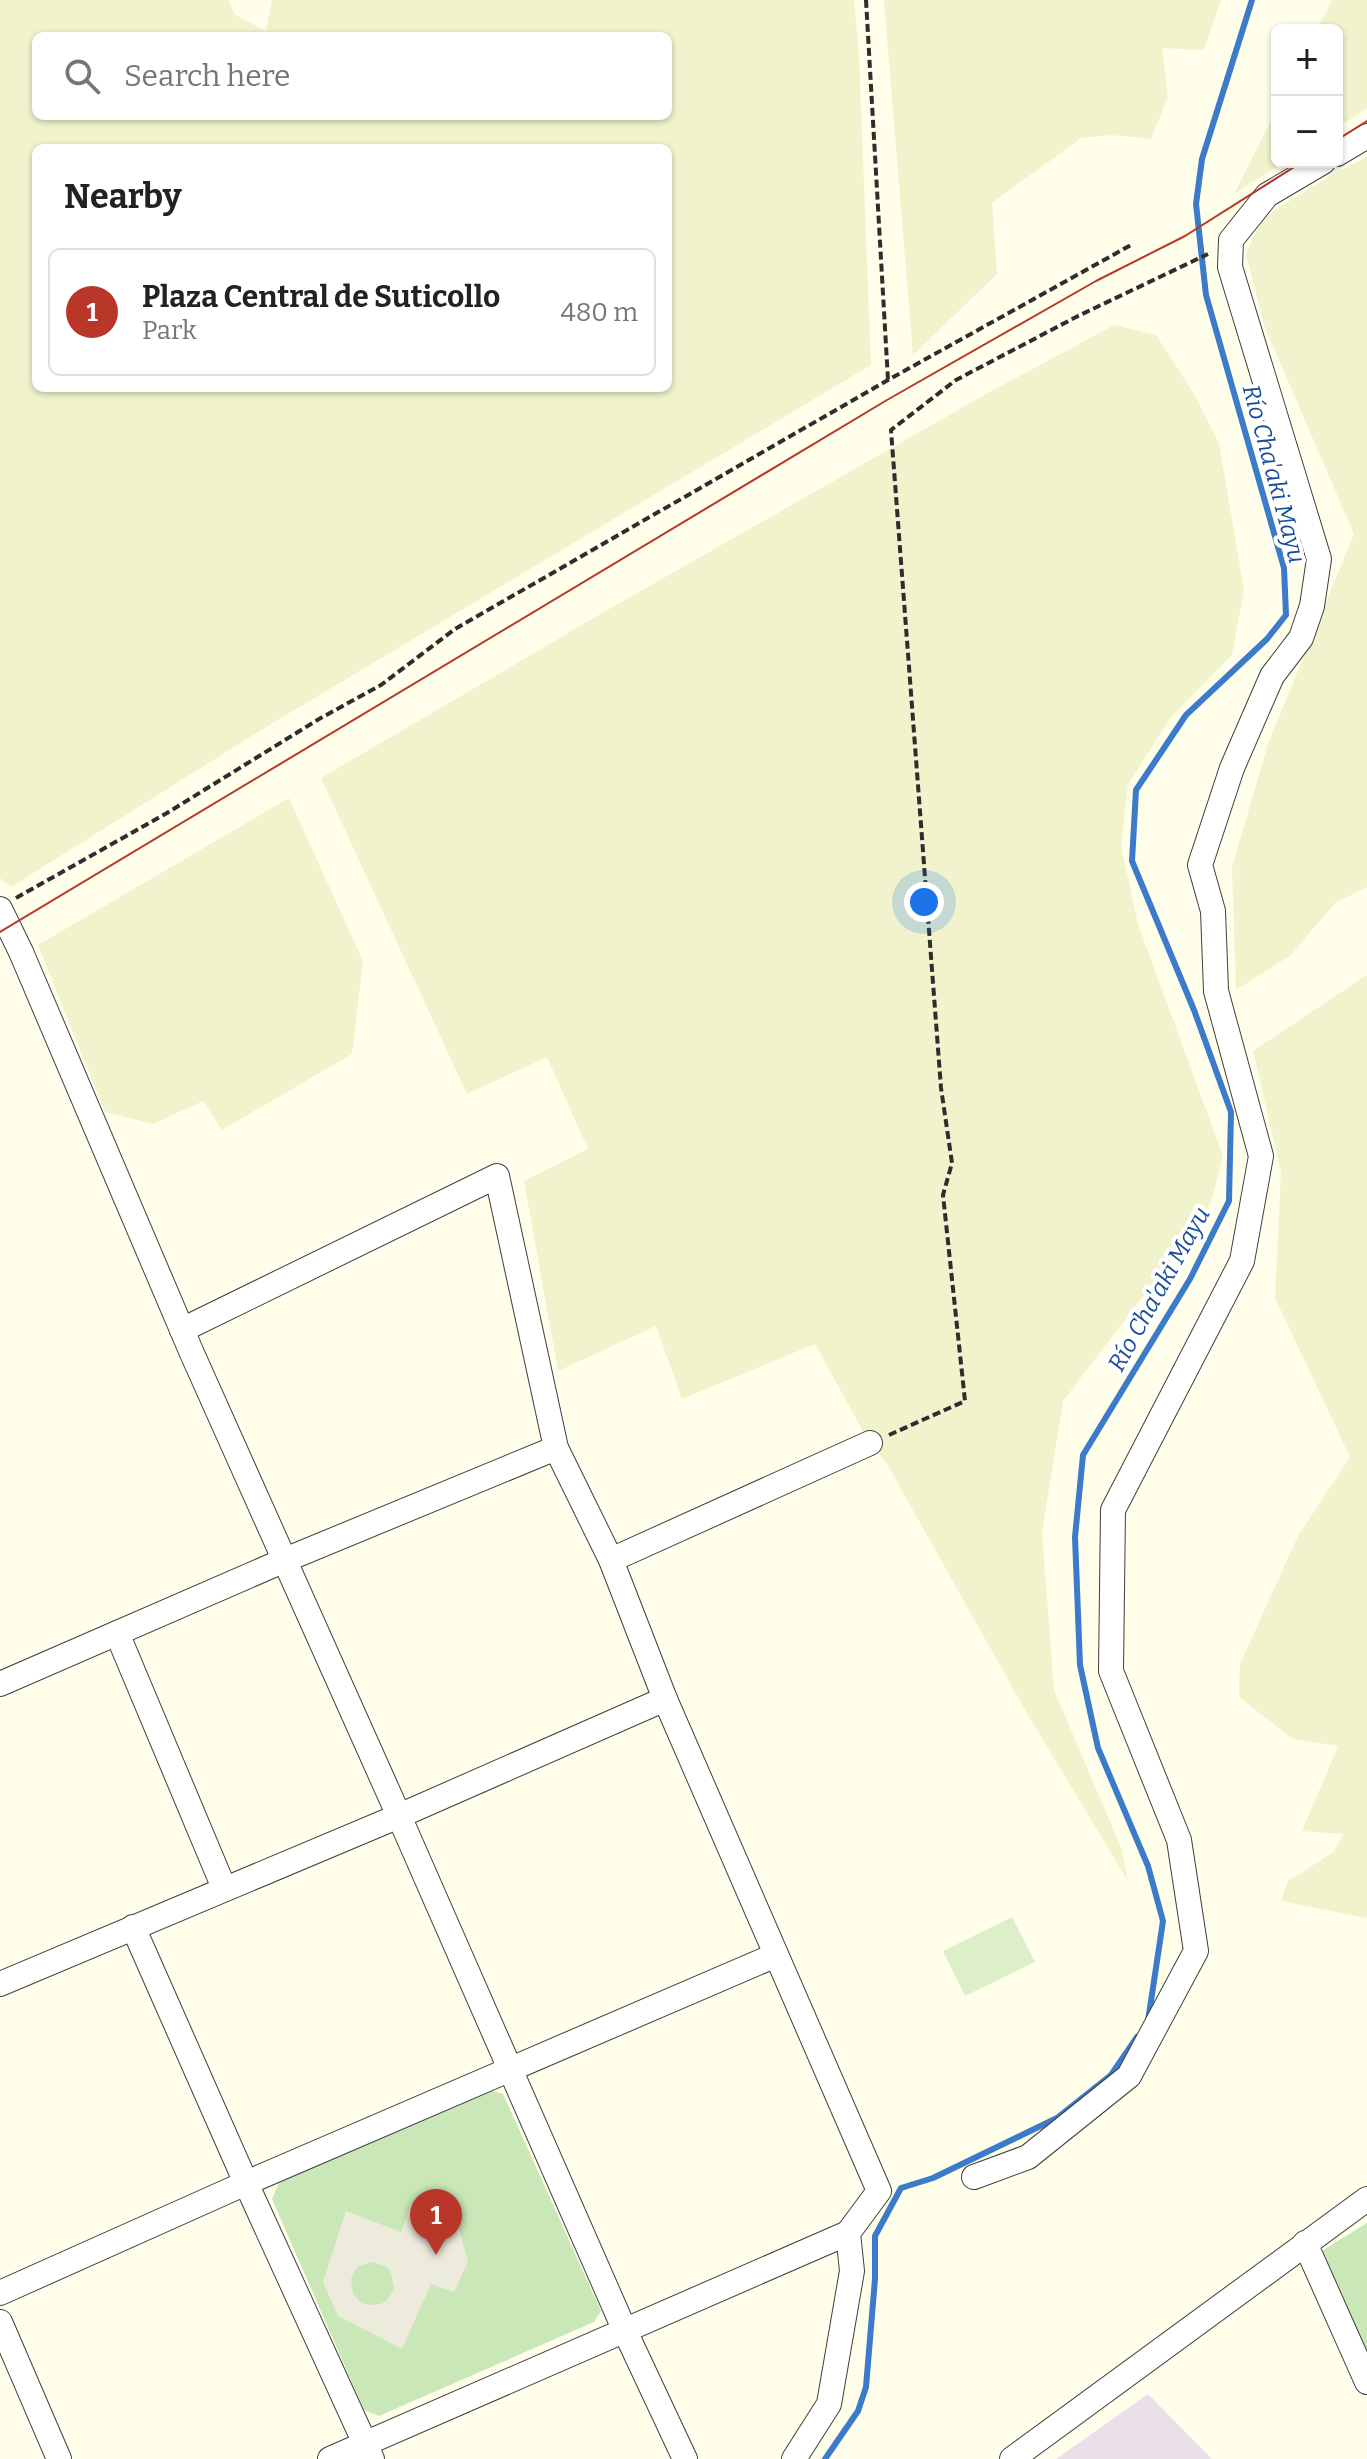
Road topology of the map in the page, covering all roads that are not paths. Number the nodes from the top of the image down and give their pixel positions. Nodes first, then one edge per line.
1 (1367, 136) edge
2 (1343, 150) edge
3 (1313, 168) edge
4 (7, 904) edge
5 (10, 958) edge
6 (182, 1330) junction
7 (870, 1443) road end
8 (556, 1448) junction
9 (285, 1560) junction
10 (611, 1560) junction
11 (117, 1633) junction
12 (0, 1684) edge
13 (665, 1699) junction
14 (399, 1816) junction
15 (224, 1888) junction
16 (133, 1927) junction
17 (776, 1955) junction
18 (0, 1984) edge
19 (511, 2070) junction
20 (974, 2177) dead end
21 (246, 2183) junction
22 (1367, 2199) edge
23 (848, 2233) junction
24 (1305, 2243) junction
25 (0, 2293) edge
26 (0, 2322) edge
27 (625, 2331) junction
28 (1367, 2382) edge
29 (368, 2452) edge
30 (59, 2459) edge
31 (330, 2459) edge
32 (685, 2459) edge
33 (794, 2459) edge
34 (1012, 2459) edge

1 - 2 street
3 - 20 street
4 - 5 street
5 - 6 street
6 - 8 street
6 - 9 street
7 - 10 street
8 - 9 street
8 - 10 street
9 - 11 street
9 - 14 street
10 - 13 street
11 - 12 street
11 - 15 street
13 - 14 street
13 - 17 street
14 - 15 street
14 - 19 street
15 - 16 street
16 - 18 street
16 - 21 street
17 - 19 street
17 - 23 street
19 - 21 street
19 - 27 street
21 - 25 street
21 - 29 street
22 - 24 street
23 - 27 street
23 - 33 street
24 - 28 street
24 - 34 street
26 - 30 street
27 - 29 street
27 - 32 street
29 - 31 street

